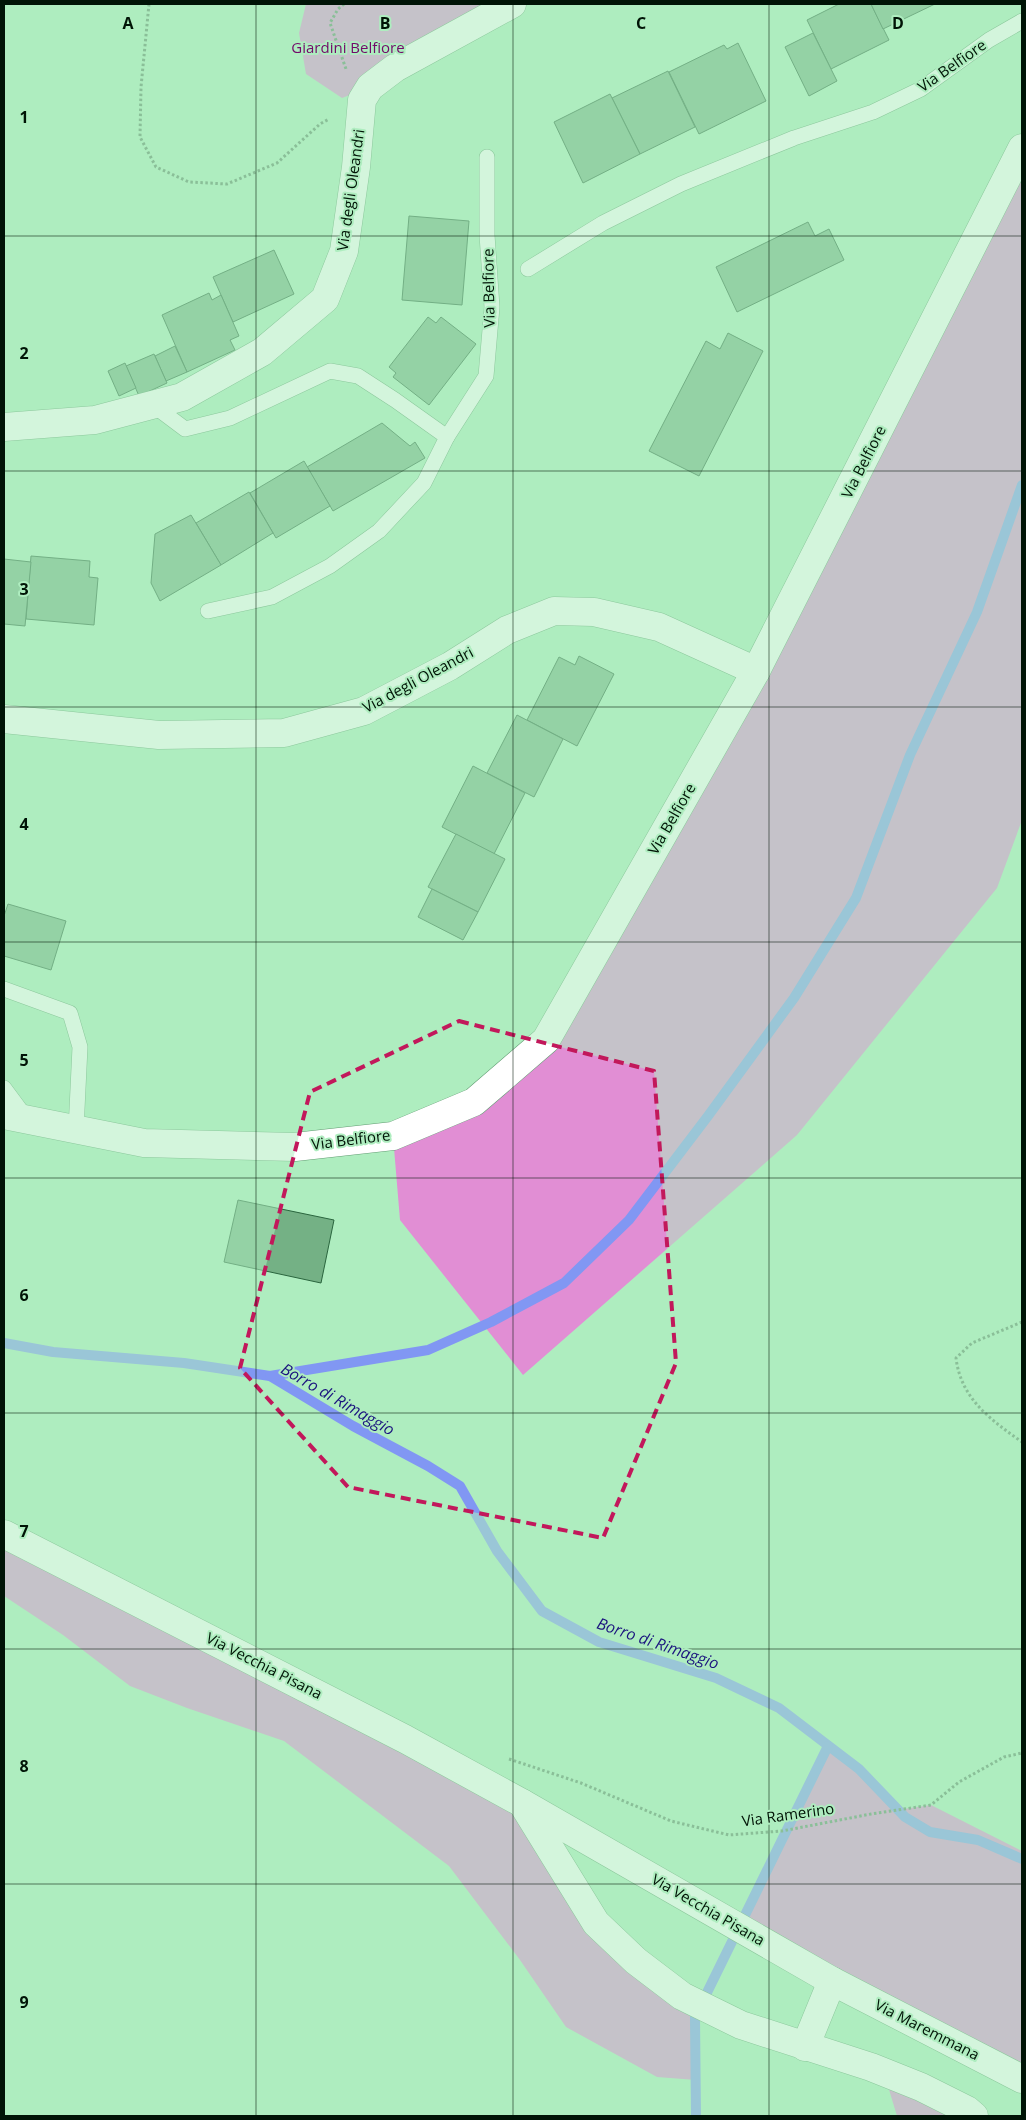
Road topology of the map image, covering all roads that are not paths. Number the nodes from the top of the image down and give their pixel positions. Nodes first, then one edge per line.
1 (512, 4) edge
2 (1022, 22) edge
3 (1022, 148) edge
4 (487, 157) dead end
5 (528, 269) dead end
6 (153, 404) junction
7 (4, 427) edge
8 (447, 437) junction
9 (208, 611) dead end
10 (756, 671) junction
11 (4, 719) edge
12 (4, 989) edge
13 (4, 1088) edge
14 (15, 1117) edge
15 (76, 1130) junction
16 (4, 1534) edge
17 (522, 1803) junction
18 (832, 1981) junction
19 (805, 2047) junction
20 (1022, 2079) edge
21 (974, 2116) edge

1 - 6 street, Via degli Oleandri
2 - 5 lane, Via Belfiore
3 - 10 street, Via Belfiore
4 - 8 lane, Via Belfiore
6 - 7 street, Via degli Oleandri
6 - 8 lane
8 - 9 lane
10 - 11 street, Via degli Oleandri
10 - 15 street, Via Belfiore
12 - 15 lane
13 - 14 lane
14 - 15 street, Via Belfiore
16 - 17 street, Via Vecchia Pisana
17 - 18 street, Via Vecchia Pisana
17 - 19 street, Via Vecchia Pisana
18 - 19 street
18 - 20 street, Via Maremmana
19 - 21 street, Via Vecchia Pisana

